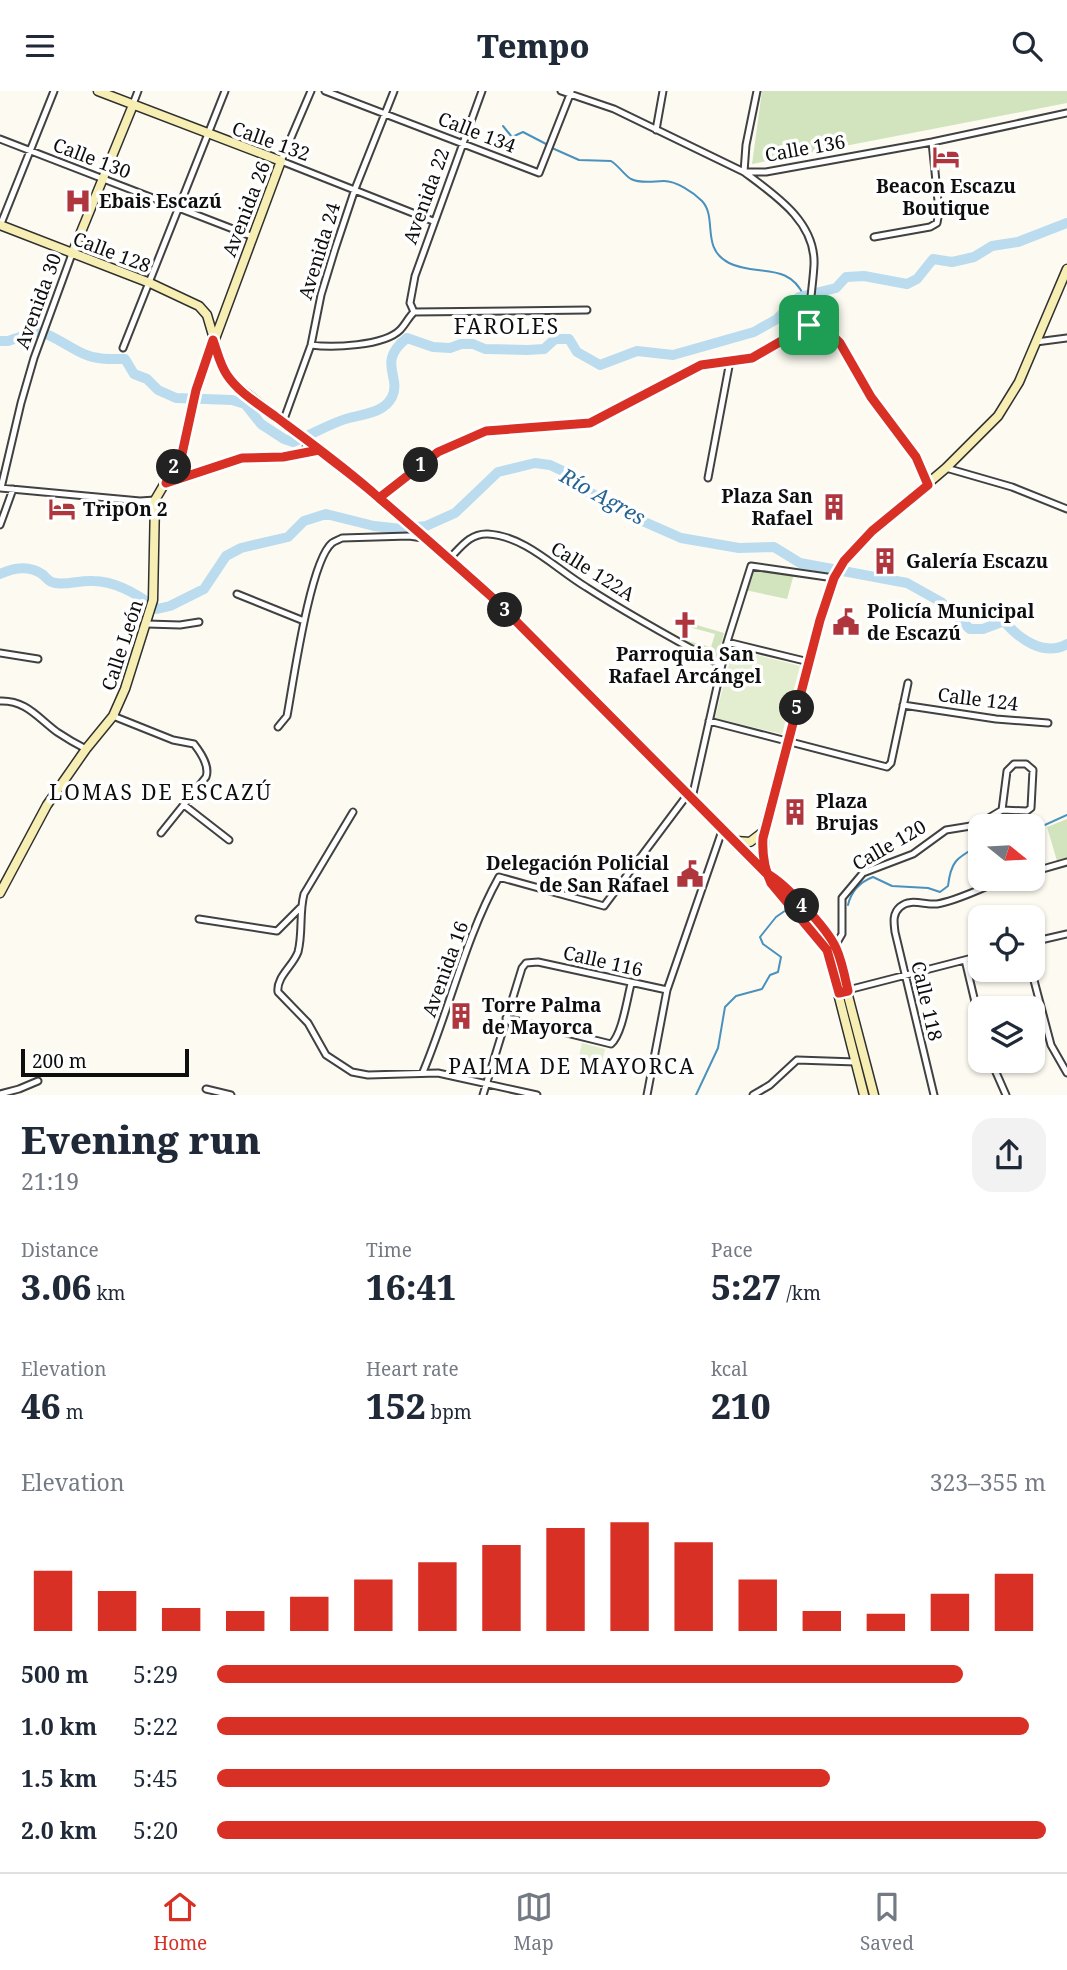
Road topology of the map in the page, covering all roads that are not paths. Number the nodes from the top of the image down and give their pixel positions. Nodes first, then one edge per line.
1 (54, 91) edge
2 (98, 91) edge
3 (138, 91) edge
4 (225, 91) edge
5 (311, 91) edge
6 (326, 91) edge
7 (394, 91) edge
8 (482, 91) edge
9 (561, 91) edge
10 (663, 91) edge
11 (757, 91) edge
12 (570, 93) edge
13 (132, 105) junction
14 (385, 113) junction
15 (1067, 113) edge
16 (656, 130) junction
17 (207, 134) junction
18 (0, 139) edge
19 (932, 142) junction
20 (462, 143) junction
21 (30, 151) junction
22 (281, 161) junction
23 (744, 171) junction
24 (766, 171) junction
25 (103, 179) junction
26 (762, 185) junction
27 (355, 189) junction
28 (177, 208) junction
29 (433, 221) junction
30 (0, 225) edge
31 (251, 236) junction
32 (874, 237) dead end
33 (72, 254) junction
34 (1067, 269) edge
35 (150, 283) junction
36 (587, 310) dead end
37 (414, 313) junction
38 (207, 315) junction
39 (223, 315) junction
40 (809, 325) junction
41 (1067, 338) edge
42 (213, 340) junction
43 (1036, 342) junction
44 (311, 345) junction
45 (123, 348) dead end
46 (208, 355) junction
47 (219, 356) junction
48 (730, 361) junction
49 (283, 422) junction
50 (308, 441) junction
51 (319, 450) junction
52 (305, 453) junction
53 (946, 468) junction
54 (708, 478) dead end
55 (166, 483) junction
56 (928, 485) junction
57 (1, 488) edge
58 (13, 489) junction
59 (379, 498) junction
60 (155, 500) junction
61 (1067, 509) edge
62 (0, 525) edge
63 (423, 535) junction
64 (449, 559) junction
65 (836, 575) junction
66 (237, 594) dead end
67 (304, 621) junction
68 (199, 622) dead end
69 (147, 624) junction
70 (727, 642) junction
71 (0, 653) edge
72 (38, 659) dead end
73 (809, 662) junction
74 (721, 665) junction
75 (908, 683) dead end
76 (0, 701) edge
77 (904, 705) junction
78 (113, 716) junction
79 (709, 721) junction
80 (1048, 723) dead end
81 (278, 727) dead end
82 (788, 743) junction
83 (86, 749) junction
84 (690, 796) junction
85 (184, 805) junction
86 (1002, 810) junction
87 (354, 812) dead end
88 (765, 826) junction
89 (723, 828) junction
90 (161, 833) dead end
91 (229, 840) dead end
92 (736, 841) junction
93 (762, 849) junction
94 (1067, 862) edge
95 (1045, 868) edge
96 (766, 873) junction
97 (776, 879) junction
98 (974, 891) edge
99 (0, 893) edge
100 (301, 907) junction
101 (199, 919) dead end
102 (1067, 934) edge
103 (1045, 939) edge
104 (835, 946) junction
105 (968, 959) edge
106 (965, 960) junction
107 (905, 975) junction
108 (1034, 982) edge
109 (631, 984) junction
110 (667, 990) junction
111 (844, 992) junction
112 (974, 996) edge
113 (506, 1017) junction
114 (856, 1062) junction
115 (423, 1072) junction
116 (996, 1073) edge
117 (1067, 1073) edge
118 (38, 1081) dead end
119 (485, 1082) junction
120 (206, 1089) dead end
121 (0, 1094) edge
122 (231, 1095) edge
123 (483, 1095) edge
124 (537, 1095) edge
125 (647, 1095) edge
126 (753, 1095) edge
127 (864, 1095) edge
128 (874, 1095) edge
129 (934, 1095) edge
130 (1006, 1095) edge

1 - 21 street
2 - 13 main road, Calle 132
3 - 13 street, Avenida 30
4 - 17 street
5 - 22 street, Avenida 26
6 - 14 street, Calle 134
7 - 14 street, Avenida 24
8 - 20 street, Avenida 22
9 - 12 street, Calle 136
10 - 16 street
11 - 23 street
12 - 16 street, Calle 136
12 - 20 street, Calle 134
13 - 17 main road, Calle 132
13 - 25 main road, Avenida 30
14 - 20 street, Calle 134
14 - 27 street, Avenida 24
15 - 19 street, Calle 136
16 - 23 street, Calle 136
17 - 22 main road, Calle 132
17 - 28 street
18 - 21 street, Calle 130
19 - 24 street, Calle 136
19 - 32 street
20 - 29 street, Avenida 22
21 - 25 street, Calle 130
21 - 30 street
22 - 27 street, Calle 132
22 - 31 main road, Avenida 26
23 - 24 street, Calle 136
23 - 26 street
24 - 26 street
25 - 28 street, Calle 130
25 - 33 main road, Avenida 30
26 - 40 street
27 - 29 street, Calle 132
27 - 44 street, Avenida 24
28 - 31 street, Calle 130
28 - 35 street
29 - 37 street, Avenida 22
30 - 33 main road, Calle 128
31 - 39 main road, Avenida 26
33 - 35 main road, Calle 128
33 - 57 street, Avenida 30
34 - 43 main road
35 - 38 main road, Calle 128
35 - 45 street
36 - 37 street
37 - 44 street
38 - 39 main road
38 - 42 main road
39 - 42 main road, Avenida 26
40 - 48 street
40 - 56 street
41 - 43 street
42 - 46 main road
42 - 47 main road
43 - 53 main road
44 - 49 street, Avenida 24
46 - 47 main road
46 - 55 main road
47 - 49 main road
48 - 54 street
48 - 59 street
49 - 50 main road
50 - 51 main road
50 - 52 main road
51 - 52 street
51 - 59 main road
52 - 55 street
53 - 56 main road
53 - 61 street
55 - 60 main road
56 - 65 main road
57 - 58 street
58 - 60 street
58 - 62 street
59 - 63 main road
60 - 69 main road, Calle León
63 - 64 main road
63 - 67 street
64 - 74 street, Calle 122A
64 - 84 main road
65 - 70 street
65 - 73 main road
66 - 67 street
67 - 81 street
68 - 69 street
69 - 78 main road, Calle León
70 - 73 street
70 - 74 street
71 - 72 street
73 - 82 main road
74 - 79 street
75 - 77 street
76 - 83 street
77 - 80 street, Calle 124
77 - 82 street
78 - 83 main road, Calle León
78 - 85 street
79 - 82 street
79 - 84 street
82 - 88 main road
83 - 99 main road, Calle León
84 - 89 main road
84 - 115 street, Avenida 16
85 - 90 street
85 - 91 street
86 - 86 street, Calle 120
86 - 104 street, Calle 120
87 - 100 street
88 - 92 main road
88 - 93 main road
89 - 92 main road
89 - 110 street
92 - 96 main road
93 - 96 main road
93 - 97 main road
94 - 95 street
96 - 97 main road
96 - 111 main road
97 - 104 main road
98 - 107 street, Calle 118
100 - 101 street
100 - 115 street
102 - 103 street
104 - 111 main road
105 - 106 street
106 - 107 street
106 - 112 street
107 - 111 street
107 - 129 street, Calle 118
108 - 117 street
109 - 110 street, Calle 116
109 - 113 street, Calle 116
109 - 113 street
110 - 125 street
111 - 114 main road
111 - 128 main road
113 - 119 street
114 - 126 street
114 - 127 main road
115 - 119 street
116 - 130 street
118 - 121 street
119 - 123 street
119 - 124 street
120 - 122 street

